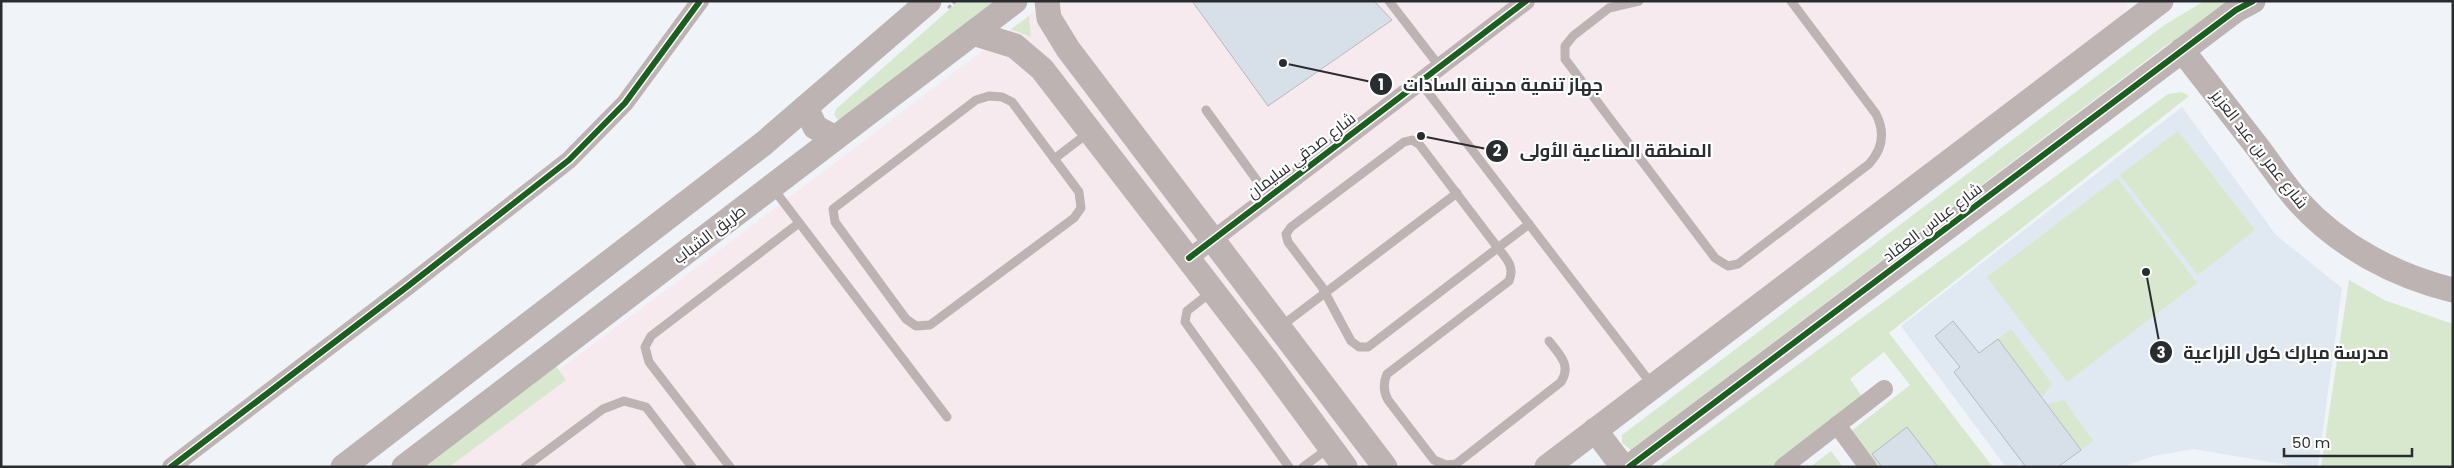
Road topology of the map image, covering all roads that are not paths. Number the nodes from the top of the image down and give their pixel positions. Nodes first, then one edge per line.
1 (700, 1) edge
2 (929, 1) edge
3 (1015, 1) edge
4 (1047, 1) edge
5 (1389, 1) edge
6 (1526, 1) edge
7 (1639, 1) edge
8 (1791, 1) edge
9 (2253, 1) edge
10 (2153, 4) edge
11 (973, 33) junction
12 (1068, 49) junction
13 (2182, 50) junction
14 (1440, 67) junction
15 (1042, 69) junction
16 (1420, 82) junction
17 (806, 107) junction
18 (1206, 110) dead end
19 (1091, 131) junction
20 (835, 138) junction
21 (1054, 159) junction
22 (772, 187) junction
23 (1457, 193) junction
24 (1269, 197) junction
25 (799, 222) junction
26 (1529, 224) junction
27 (1213, 240) junction
28 (1498, 248) junction
29 (1189, 258) junction
30 (1213, 290) junction
31 (2453, 290) edge
32 (1325, 293) junction
33 (1286, 335) junction
34 (1549, 341) dead end
35 (1268, 361) junction
36 (1653, 386) junction
37 (1884, 389) dead end
38 (947, 417) dead end
39 (1836, 425) junction
40 (1595, 430) junction
41 (1338, 457) edge
42 (408, 465) edge
43 (170, 467) edge
44 (344, 467) edge
45 (525, 467) edge
46 (692, 467) edge
47 (730, 467) edge
48 (1289, 467) edge
49 (1304, 467) edge
50 (1385, 467) edge
51 (1547, 467) edge
52 (1623, 467) edge
53 (1630, 467) edge
54 (1783, 467) edge
55 (1868, 467) edge

1 - 43 street
2 - 17 main road
3 - 11 main road, طريق الشباب
4 - 12 main road
5 - 14 lane
6 - 14 street, شارع صدقي سليمان
7 - 8 lane
9 - 13 main road, شارع عباس العقاد
10 - 36 main road
11 - 15 main road
11 - 20 main road, طريق الشباب
12 - 15 main road
12 - 27 main road
13 - 31 main road, شارع عمر بن عبد العزيز
13 - 53 main road, شارع عباس العقاد
14 - 16 street, شارع صدقي سليمان
15 - 19 main road
16 - 24 street, شارع صدقي سليمان
16 - 26 lane
17 - 20 main road
17 - 44 main road
18 - 24 lane
19 - 21 lane
19 - 29 main road
20 - 22 main road, طريق الشباب
21 - 21 lane
22 - 25 lane
22 - 42 main road, طريق الشباب
23 - 28 lane
23 - 32 lane
23 - 32 lane
24 - 27 street, شارع صدقي سليمان
25 - 38 lane
25 - 47 lane
26 - 28 lane
26 - 36 lane
27 - 29 street, شارع صدقي سليمان
27 - 33 main road
28 - 32 lane
28 - 34 lane
29 - 30 main road
30 - 35 main road
30 - 48 lane
32 - 33 lane
33 - 35 main road
33 - 50 main road
35 - 41 main road
36 - 40 main road
37 - 39 street
39 - 54 street
39 - 55 street
40 - 51 main road
40 - 52 main road
41 - 49 lane
45 - 46 lane

